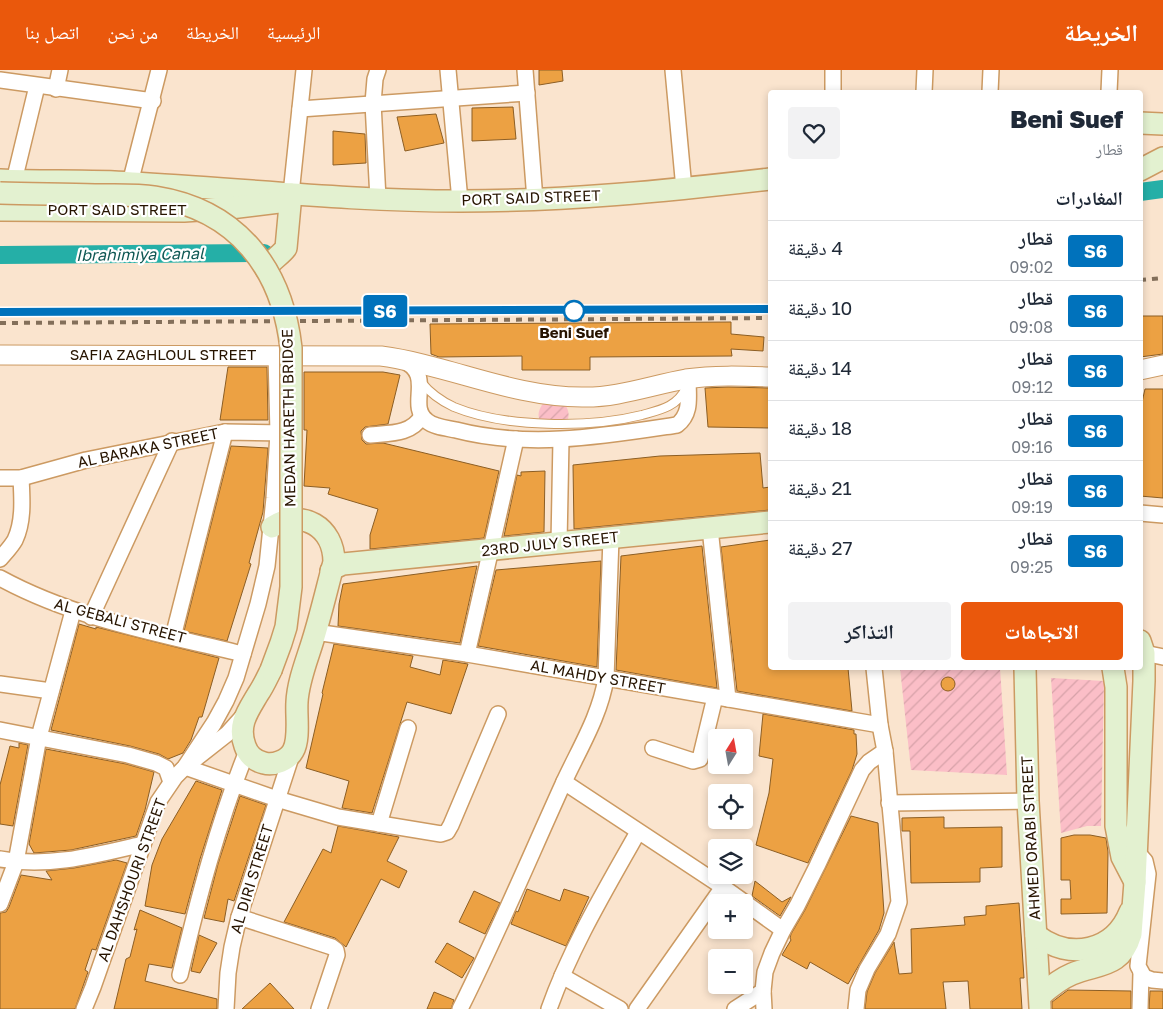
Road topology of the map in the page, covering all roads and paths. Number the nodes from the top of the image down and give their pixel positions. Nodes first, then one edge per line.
1 (60, 70) edge
2 (159, 70) edge
3 (304, 70) edge
4 (378, 70) edge
5 (448, 70) edge
6 (525, 70) edge
7 (673, 70) edge
8 (833, 70) edge
9 (925, 70) edge
10 (991, 70) edge
11 (1110, 70) edge
12 (0, 80) edge
13 (37, 86) junction
14 (56, 89) junction
15 (833, 90) edge
16 (924, 90) edge
17 (990, 90) edge
18 (1109, 90) edge
19 (527, 93) junction
20 (450, 99) junction
21 (152, 101) junction
22 (373, 103) junction
23 (300, 109) junction
24 (1143, 123) edge
25 (1163, 124) edge
26 (768, 179) edge
27 (130, 183) junction
28 (5, 185) edge
29 (684, 189) junction
30 (378, 199) junction
31 (535, 200) junction
32 (460, 201) junction
33 (291, 204) junction
34 (0, 210) edge
35 (266, 269) dead end
36 (0, 354) edge
37 (276, 355) junction
38 (297, 355) junction
39 (398, 358) junction
40 (1163, 365) edge
41 (1143, 369) edge
42 (768, 376) edge
43 (688, 379) junction
44 (420, 380) junction
45 (422, 416) junction
46 (225, 432) junction
47 (298, 432) junction
48 (278, 433) junction
49 (370, 435) dead end
50 (516, 439) junction
51 (561, 440) junction
52 (172, 441) junction
53 (0, 478) edge
54 (21, 478) junction
55 (1143, 513) edge
56 (1163, 515) edge
57 (299, 519) junction
58 (768, 522) edge
59 (272, 527) junction
60 (710, 528) junction
61 (610, 538) junction
62 (559, 543) junction
63 (490, 550) junction
64 (0, 559) edge
65 (331, 571) junction
66 (0, 578) edge
67 (73, 611) junction
68 (91, 617) junction
69 (315, 632) junction
70 (173, 637) junction
71 (1147, 651) edge
72 (243, 654) junction
73 (467, 654) junction
74 (874, 670) edge
75 (1025, 670) edge
76 (1115, 677) edge
77 (606, 678) junction
78 (0, 684) edge
79 (51, 691) junction
80 (722, 698) junction
81 (245, 714) junction
82 (498, 714) dead end
83 (880, 725) junction
84 (408, 728) dead end
85 (0, 730) edge
86 (38, 737) junction
87 (653, 748) dead end
88 (247, 751) junction
89 (293, 751) junction
90 (884, 751) junction
91 (185, 767) junction
92 (171, 782) junction
93 (564, 782) junction
94 (234, 784) junction
95 (277, 799) junction
96 (1028, 801) junction
97 (889, 803) junction
98 (379, 824) junction
99 (638, 832) junction
100 (143, 844) junction
101 (1137, 852) junction
102 (0, 859) edge
103 (16, 862) junction
104 (1136, 882) junction
105 (3, 887) edge
106 (724, 887) junction
107 (0, 904) edge
108 (1132, 906) junction
109 (239, 917) junction
110 (783, 930) junction
111 (1036, 935) junction
112 (1141, 973) junction
113 (180, 974) dead end
114 (562, 976) junction
115 (1163, 981) edge
116 (763, 991) junction
117 (1040, 1003) edge
118 (84, 1009) edge
119 (226, 1009) edge
120 (319, 1009) edge
121 (460, 1009) edge
122 (549, 1009) edge
123 (620, 1009) edge
124 (637, 1009) edge
125 (735, 1009) edge
126 (764, 1009) edge
127 (856, 1009) edge
128 (1140, 1009) edge

1 - 14 street
2 - 21 street
3 - 23 street
4 - 22 street
5 - 20 street
6 - 19 street
7 - 29 street
8 - 15 street
9 - 16 street
10 - 17 street
11 - 18 street
12 - 13 street
13 - 14 street
13 - 28 street
14 - 21 street
19 - 20 street
19 - 31 street
20 - 22 street
20 - 32 street
21 - 27 street
22 - 23 street
22 - 30 street
23 - 33 street
24 - 25 main road
26 - 29 main road, PORT SAID STREET
27 - 28 main road, PORT SAID STREET
27 - 33 main road, PORT SAID STREET
28 - 81 main road, MEDAN HARETH BRIDGE, bridge
29 - 31 main road, PORT SAID STREET
30 - 32 main road, PORT SAID STREET
30 - 33 main road, PORT SAID STREET
31 - 32 main road, PORT SAID STREET
33 - 34 main road, PORT SAID STREET
33 - 35 main road
36 - 37 street, SAFIA ZAGHLOUL STREET
37 - 38 street, SAFIA ZAGHLOUL STREET
37 - 48 street, AL DAHSHOURI STREET
38 - 39 street, SAFIA ZAGHLOUL STREET
38 - 47 street
39 - 43 street, SAFIA ZAGHLOUL STREET
39 - 44 street
40 - 41 street
42 - 43 street, SAFIA ZAGHLOUL STREET
43 - 44 lane
43 - 51 street
44 - 45 street
45 - 49 street
45 - 50 street
46 - 48 street, AL BARAKA STREET
46 - 52 street, AL BARAKA STREET
46 - 70 street
47 - 48 street, AL BARAKA STREET
47 - 57 street
48 - 59 street, AL DAHSHOURI STREET
50 - 51 street
50 - 63 street
51 - 62 street
52 - 54 street, AL BARAKA STREET
52 - 68 street
53 - 54 street, AL BARAKA STREET
54 - 64 street
55 - 56 street
57 - 59 main road
57 - 65 main road, AL DIRI STREET
58 - 60 main road, 23RD JULY STREET
59 - 72 street, AL DAHSHOURI STREET
60 - 61 main road, 23RD JULY STREET
60 - 80 street
61 - 62 main road, 23RD JULY STREET
61 - 77 street
62 - 63 main road, 23RD JULY STREET
63 - 65 main road, 23RD JULY STREET
63 - 73 street
65 - 69 main road, AL DIRI STREET
66 - 67 street, AL GEBALI STREET
67 - 68 street, AL GEBALI STREET
67 - 79 street
68 - 70 street, AL GEBALI STREET
69 - 73 street, AL MAHDY STREET
69 - 89 main road, AL DIRI STREET
70 - 72 street, AL GEBALI STREET
71 - 101 main road
72 - 91 street, AL DAHSHOURI STREET
73 - 77 street, AL MAHDY STREET
74 - 83 street
75 - 96 main road, AHMED ORABI STREET
76 - 104 main road
77 - 80 street, AL MAHDY STREET
77 - 93 street
78 - 79 street
79 - 86 street
80 - 83 street, AL MAHDY STREET
80 - 87 street
81 - 88 main road
81 - 91 street, MEDAN HARETH BRIDGE
82 - 98 street
83 - 90 street
84 - 98 street
85 - 86 street
86 - 92 street
86 - 103 street
88 - 89 main road
88 - 94 street
89 - 95 street, AL DIRI STREET
90 - 97 street
90 - 110 street
91 - 92 street, AL DAHSHOURI STREET
91 - 94 street
92 - 100 street, AL DAHSHOURI STREET
93 - 99 street
93 - 121 street
94 - 95 street
94 - 113 street
95 - 98 street
95 - 109 street, AL DIRI STREET
96 - 97 street
96 - 111 main road, AHMED ORABI STREET
97 - 127 street
99 - 106 street
99 - 114 street
100 - 103 street
100 - 118 street, AL DAHSHOURI STREET
101 - 104 main road
101 - 112 street
102 - 103 street
103 - 105 street
104 - 108 main road
105 - 107 street
106 - 110 street
106 - 124 street
108 - 111 main road
108 - 117 main road
109 - 119 street, AL DIRI STREET
109 - 120 street
110 - 116 street
111 - 117 main road, AHMED ORABI STREET
112 - 115 street
112 - 128 street
114 - 122 street
114 - 123 street
116 - 125 street
116 - 126 street

